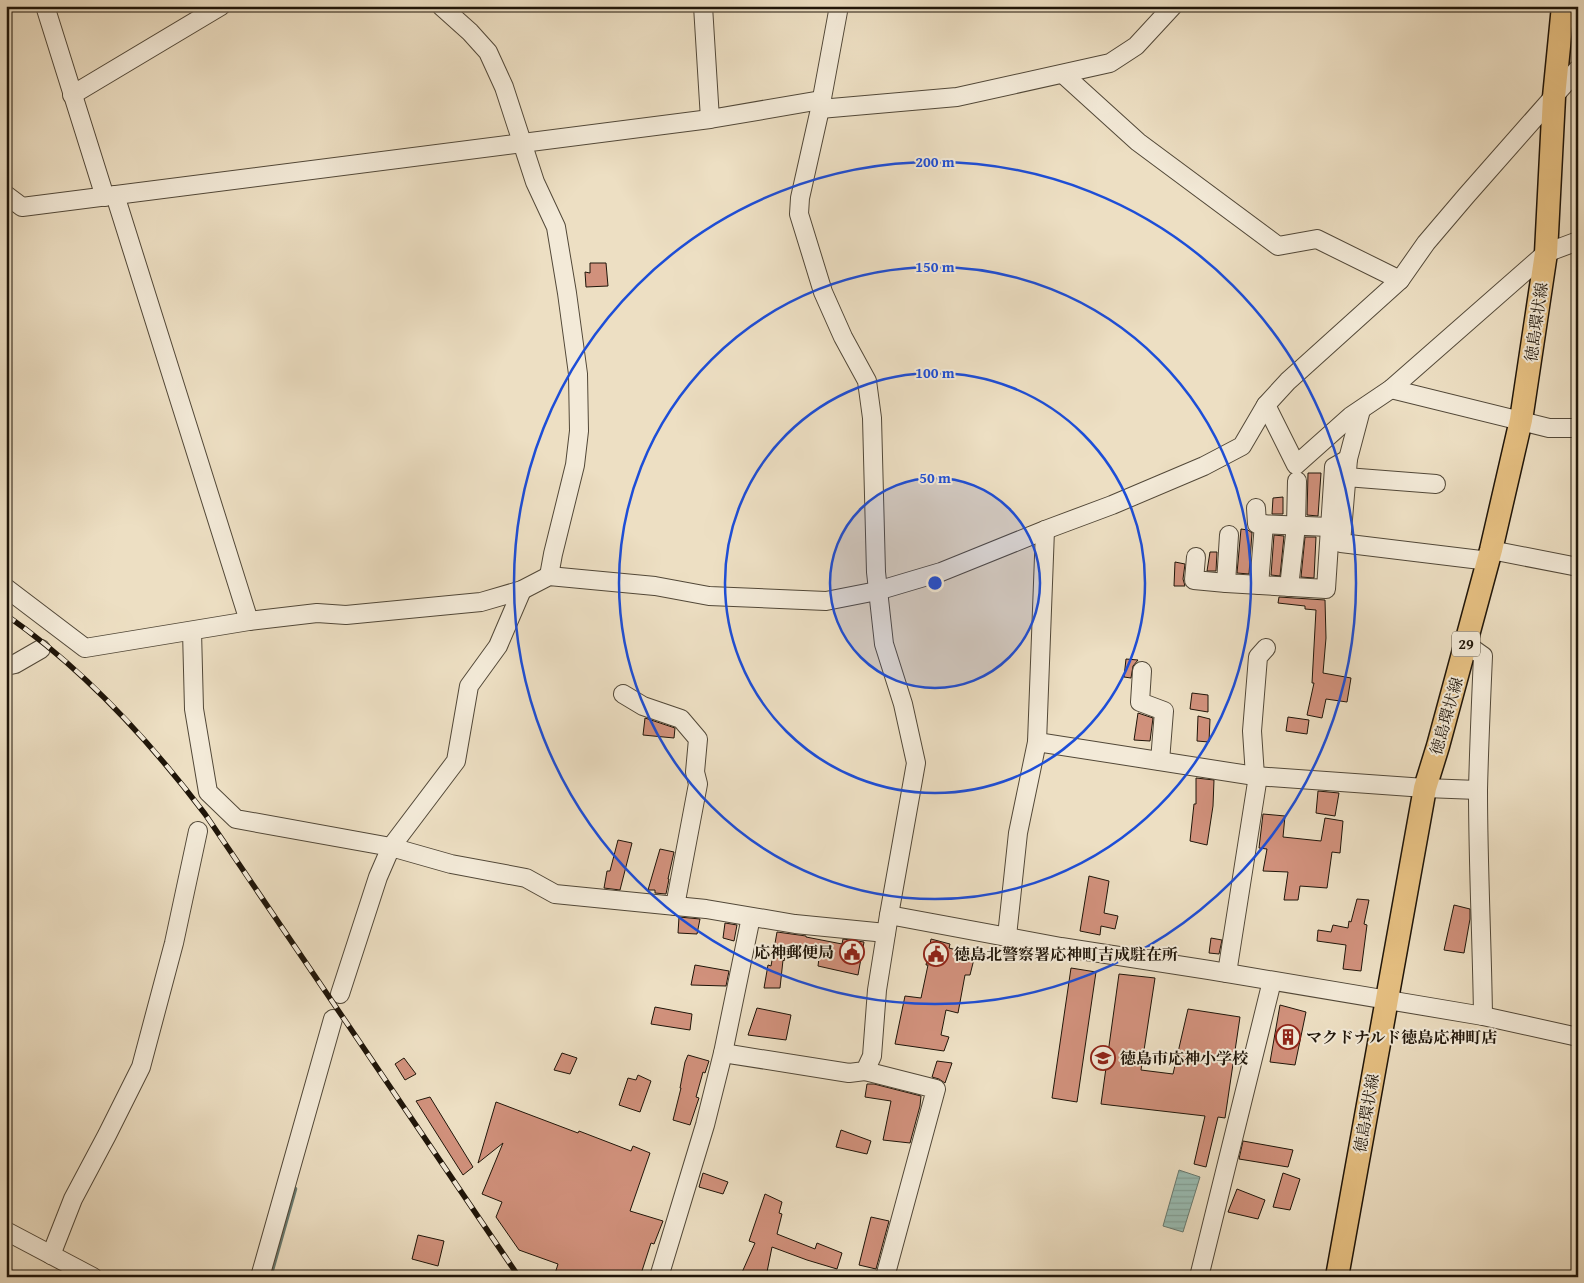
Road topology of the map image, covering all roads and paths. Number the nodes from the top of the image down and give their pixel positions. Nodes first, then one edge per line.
1 (45, 6) edge
2 (221, 6) edge
3 (441, 6) edge
4 (703, 6) edge
5 (839, 6) edge
6 (1173, 6) edge
7 (1562, 6) edge
8 (1578, 69) edge
9 (1063, 74) junction
10 (72, 95) junction
11 (1554, 97) junction
12 (820, 105) junction
13 (710, 119) junction
14 (522, 142) junction
15 (6, 195) edge
16 (110, 196) junction
17 (1578, 241) edge
18 (1546, 253) junction
19 (1400, 280) junction
20 (1391, 389) junction
21 (1266, 405) junction
22 (1361, 410) junction
23 (1521, 420) junction
24 (1578, 428) edge
25 (1348, 459) junction
26 (1346, 477) junction
27 (1297, 482) dead end
28 (1436, 484) dead end
29 (1256, 508) dead end
30 (1264, 524) junction
31 (1296, 526) junction
32 (1330, 527) junction
33 (1045, 530) junction
34 (1229, 535) dead end
35 (1490, 556) junction
36 (1196, 557) dead end
37 (1578, 567) edge
38 (549, 576) junction
39 (1226, 583) junction
40 (1259, 585) junction
41 (1289, 587) junction
42 (6, 588) edge
43 (522, 590) junction
44 (878, 591) junction
45 (249, 621) junction
46 (192, 631) junction
47 (49, 638) junction
48 (1466, 644) junction
49 (1266, 648) dead end
50 (6, 666) edge
51 (1142, 671) dead end
52 (623, 694) dead end
53 (1037, 742) junction
54 (1160, 761) junction
55 (1256, 776) junction
56 (1425, 788) junction
57 (1478, 790) junction
58 (198, 831) dead end
59 (392, 847) junction
60 (675, 906) junction
61 (889, 916) junction
62 (751, 917) junction
63 (886, 933) junction
64 (1007, 936) junction
65 (1227, 973) junction
66 (1272, 981) junction
67 (340, 994) dead end
68 (1386, 1000) junction
69 (1483, 1016) junction
70 (333, 1019) dead end
71 (1578, 1037) edge
72 (723, 1053) junction
73 (866, 1071) junction
74 (6, 1231) edge
75 (51, 1255) junction
76 (93, 1277) edge
77 (260, 1277) edge
78 (659, 1277) edge
79 (884, 1277) edge
80 (1199, 1277) edge
81 (1337, 1277) edge

1 - 10 street
2 - 10 street
3 - 14 street
4 - 13 street
5 - 12 street
6 - 9 street
7 - 11 main road, 徳島環状線 / 29
8 - 11 street
9 - 12 street
9 - 19 street
10 - 16 street
11 - 18 main road, 徳島環状線 / 29
11 - 19 street
12 - 13 street
12 - 44 street
13 - 14 street
14 - 16 street
14 - 38 street
15 - 16 street
16 - 45 street
17 - 18 street
18 - 20 street
18 - 23 main road, 徳島環状線 / 29
19 - 21 street
20 - 22 street
20 - 23 street
21 - 22 street
21 - 33 street
22 - 25 street
23 - 24 street
23 - 35 main road, 徳島環状線 / 29
25 - 26 street
25 - 32 street
26 - 28 street
26 - 35 street
27 - 31 street
29 - 30 street
30 - 31 street
30 - 40 street
31 - 32 street
31 - 41 street
32 - 41 street
33 - 44 street
33 - 53 street
34 - 39 street
35 - 37 street
35 - 48 main road, 徳島環状線 / 29
36 - 39 street
38 - 43 street
38 - 44 street
39 - 40 street
40 - 41 street
42 - 47 street
43 - 45 street
43 - 59 street
44 - 61 street
45 - 46 street
46 - 47 street
46 - 59 street
47 - 50 street
48 - 56 main road, 徳島環状線 / 29
48 - 57 street
49 - 55 street
51 - 54 street
52 - 60 street
53 - 54 street
53 - 64 street
54 - 55 street
55 - 56 street
55 - 65 street
56 - 57 street
56 - 68 main road, 徳島環状線 / 29
57 - 69 street
58 - 75 street
59 - 60 street
59 - 67 street
60 - 62 street
61 - 63 street
61 - 64 street
62 - 63 street
62 - 72 street
63 - 73 street
64 - 65 street
65 - 66 street
66 - 68 street
66 - 80 street
68 - 69 street
68 - 81 main road, 徳島環状線 / 29
69 - 71 street
70 - 77 street
72 - 73 street
72 - 78 street
73 - 79 street
74 - 75 street
75 - 76 street

